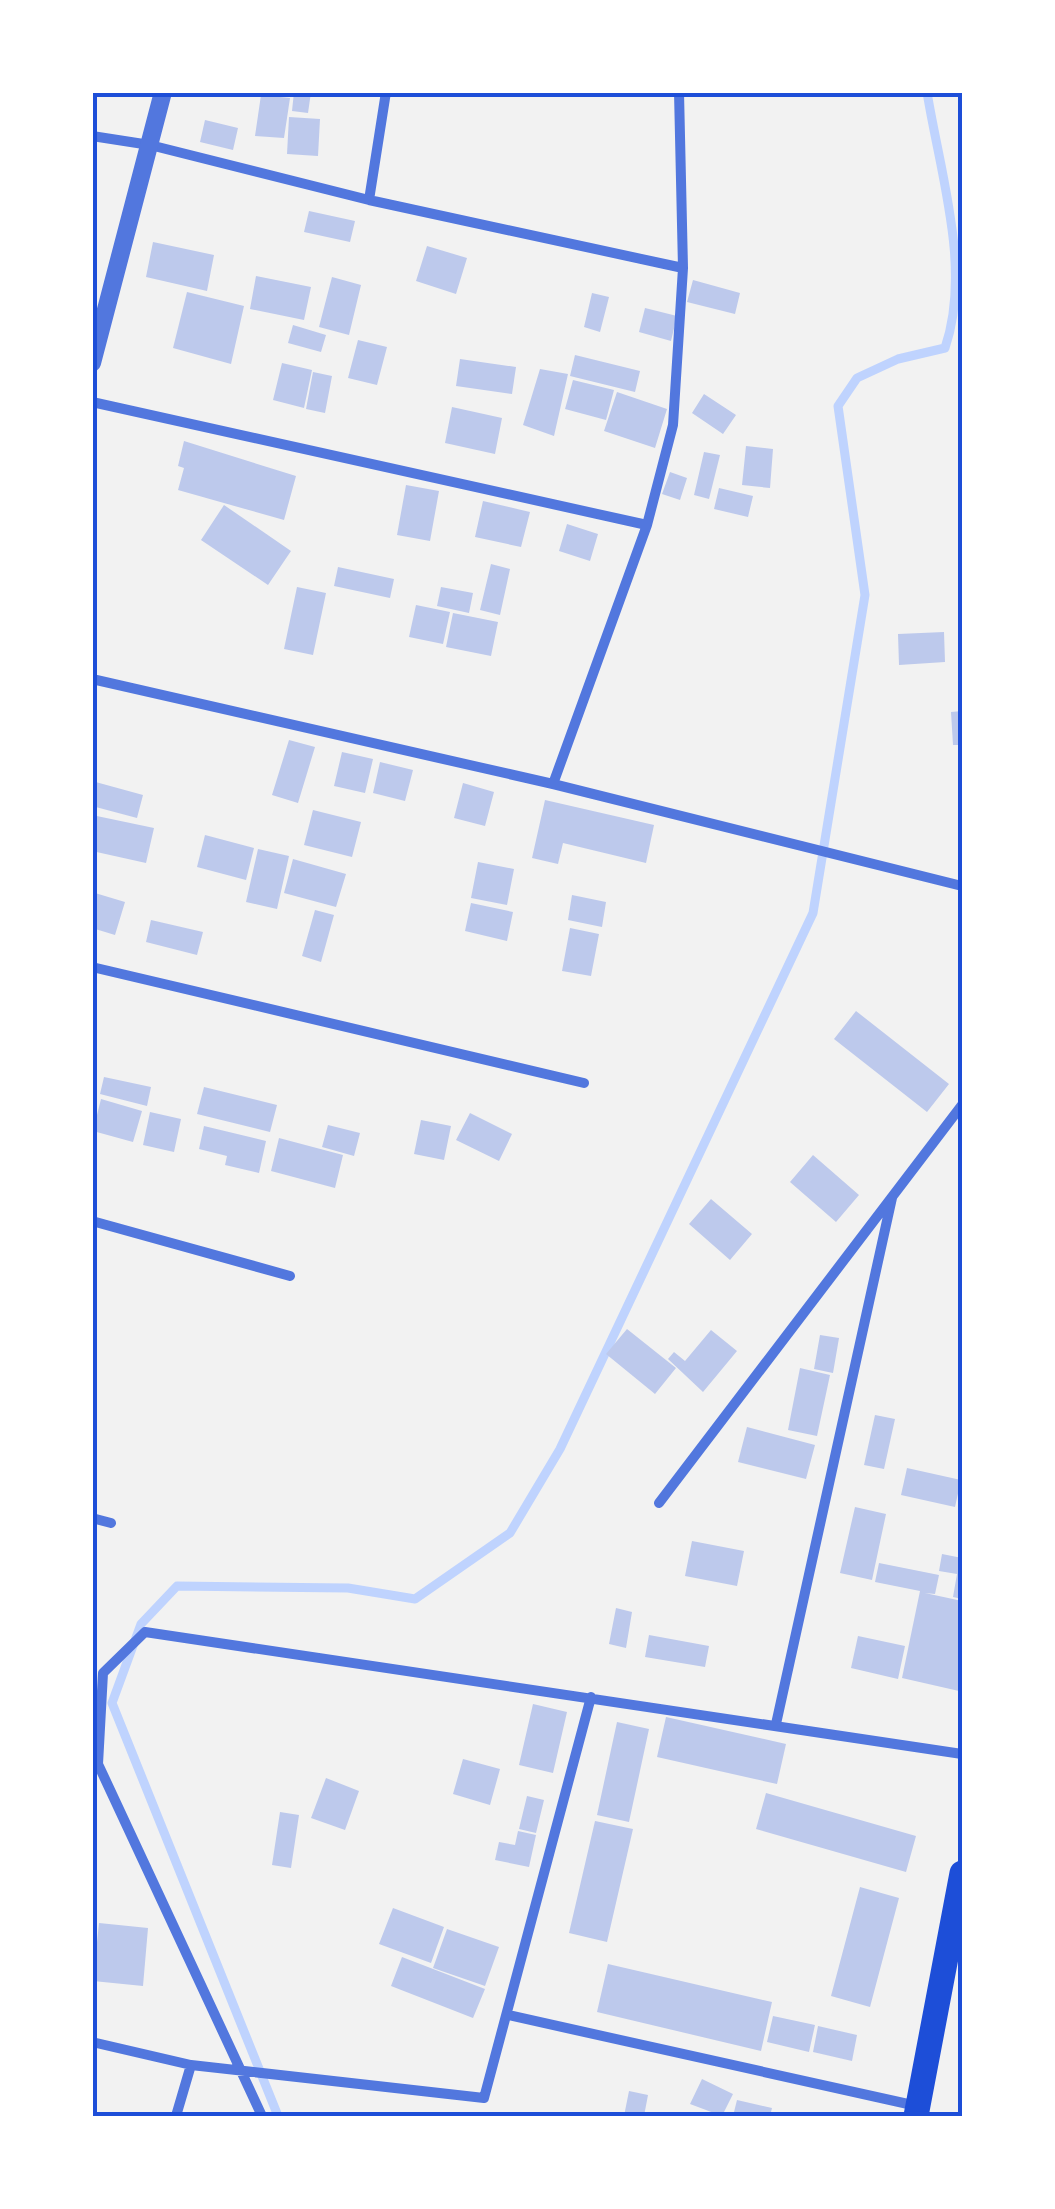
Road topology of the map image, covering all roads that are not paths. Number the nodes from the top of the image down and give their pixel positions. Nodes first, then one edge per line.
1 (163, 92) edge
2 (386, 92) edge
3 (678, 92) edge
4 (92, 136) edge
5 (150, 145) junction
6 (370, 200) junction
7 (683, 268) junction
8 (92, 363) edge
9 (92, 402) edge
10 (647, 525) junction
11 (92, 679) edge
12 (553, 784) junction
13 (962, 886) edge
14 (92, 967) edge
15 (584, 1083) dead end
16 (962, 1105) edge
17 (892, 1198) junction
18 (92, 1221) edge
19 (290, 1276) dead end
20 (659, 1503) dead end
21 (92, 1518) edge
22 (111, 1523) dead end
23 (591, 1697) junction
24 (776, 1724) junction
25 (962, 1754) edge
26 (96, 1764) edge
27 (962, 1873) edge
28 (957, 1920) edge
29 (508, 2015) junction
30 (92, 2042) edge
31 (191, 2065) junction
32 (241, 2069) junction
33 (917, 2111) edge
34 (176, 2116) edge
35 (262, 2116) edge

1 - 5 street
2 - 6 street
3 - 7 street
4 - 5 street
5 - 6 street
5 - 8 street
6 - 7 street
7 - 10 street
9 - 10 street
10 - 12 street
11 - 12 street
12 - 13 street
14 - 15 street
16 - 17 street
17 - 20 street
17 - 24 street
18 - 19 street
21 - 22 street
23 - 24 street
23 - 26 street
23 - 29 street
24 - 25 street
26 - 32 street
27 - 28 main road
28 - 33 main road
29 - 32 street
29 - 33 street
30 - 31 street
31 - 32 street
31 - 34 street
32 - 35 street

